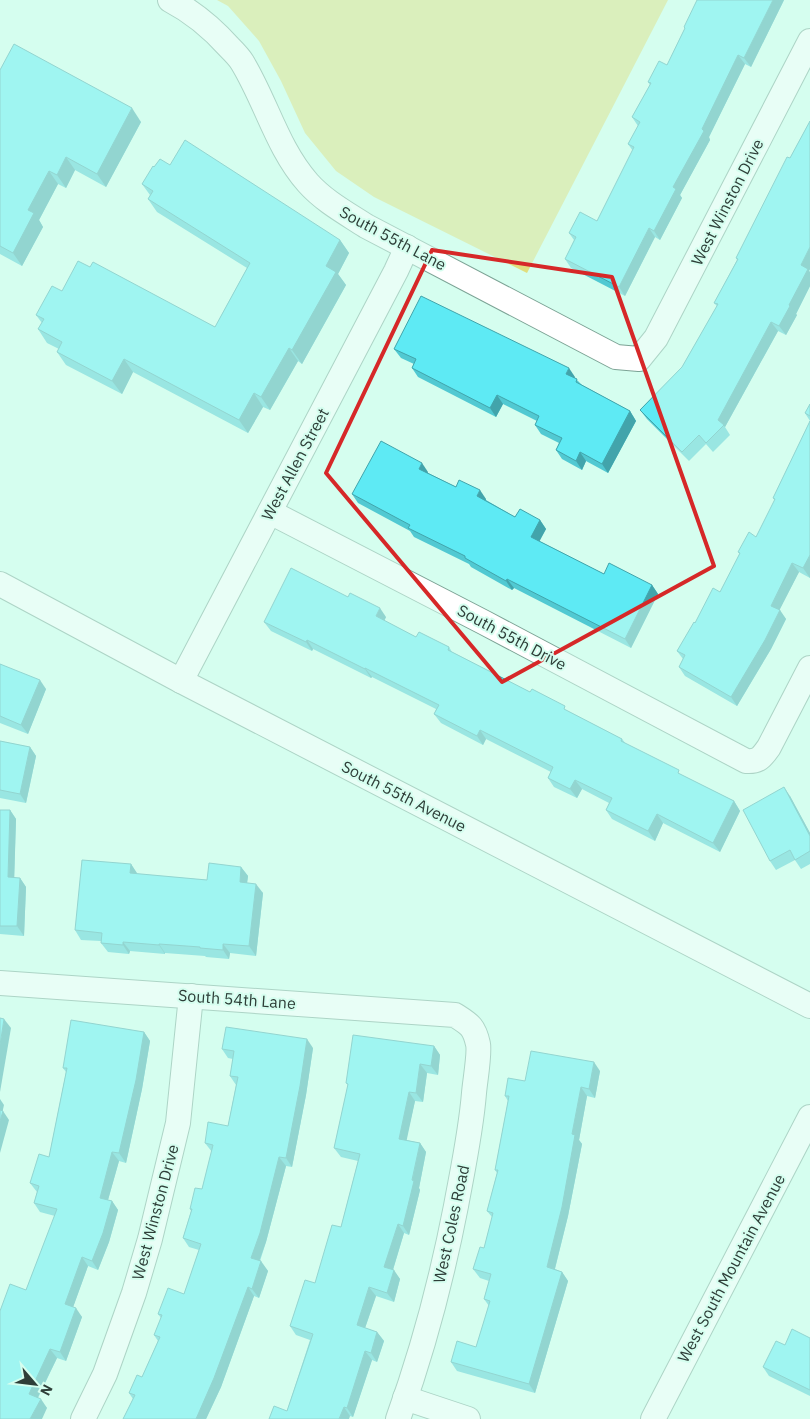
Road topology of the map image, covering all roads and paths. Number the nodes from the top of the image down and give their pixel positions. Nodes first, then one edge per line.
1 (170, 0) edge
2 (810, 41) edge
3 (407, 246) junction
4 (639, 359) joint
5 (270, 512) junction
6 (0, 584) edge
7 (810, 668) edge
8 (181, 681) junction
9 (0, 983) edge
10 (191, 996) junction
11 (810, 1006) edge
12 (471, 1025) joint
13 (810, 1117) edge
14 (401, 1408) edge
15 (83, 1419) edge
16 (468, 1419) edge
17 (653, 1419) edge

1 - 3 street, South 55th Lane
2 - 4 street, West Winston Drive
3 - 4 street, South 55th Lane
3 - 5 street, West Allen Street
5 - 7 street, South 55th Drive
5 - 8 street, West Allen Street
6 - 8 street, South 55th Avenue
8 - 11 street, South 55th Avenue
9 - 10 street, South 54th Lane
10 - 12 street, South 54th Lane
10 - 15 street, West Winston Drive
12 - 14 street, West Coles Road
13 - 17 street, West South Mountain Avenue
14 - 16 street

